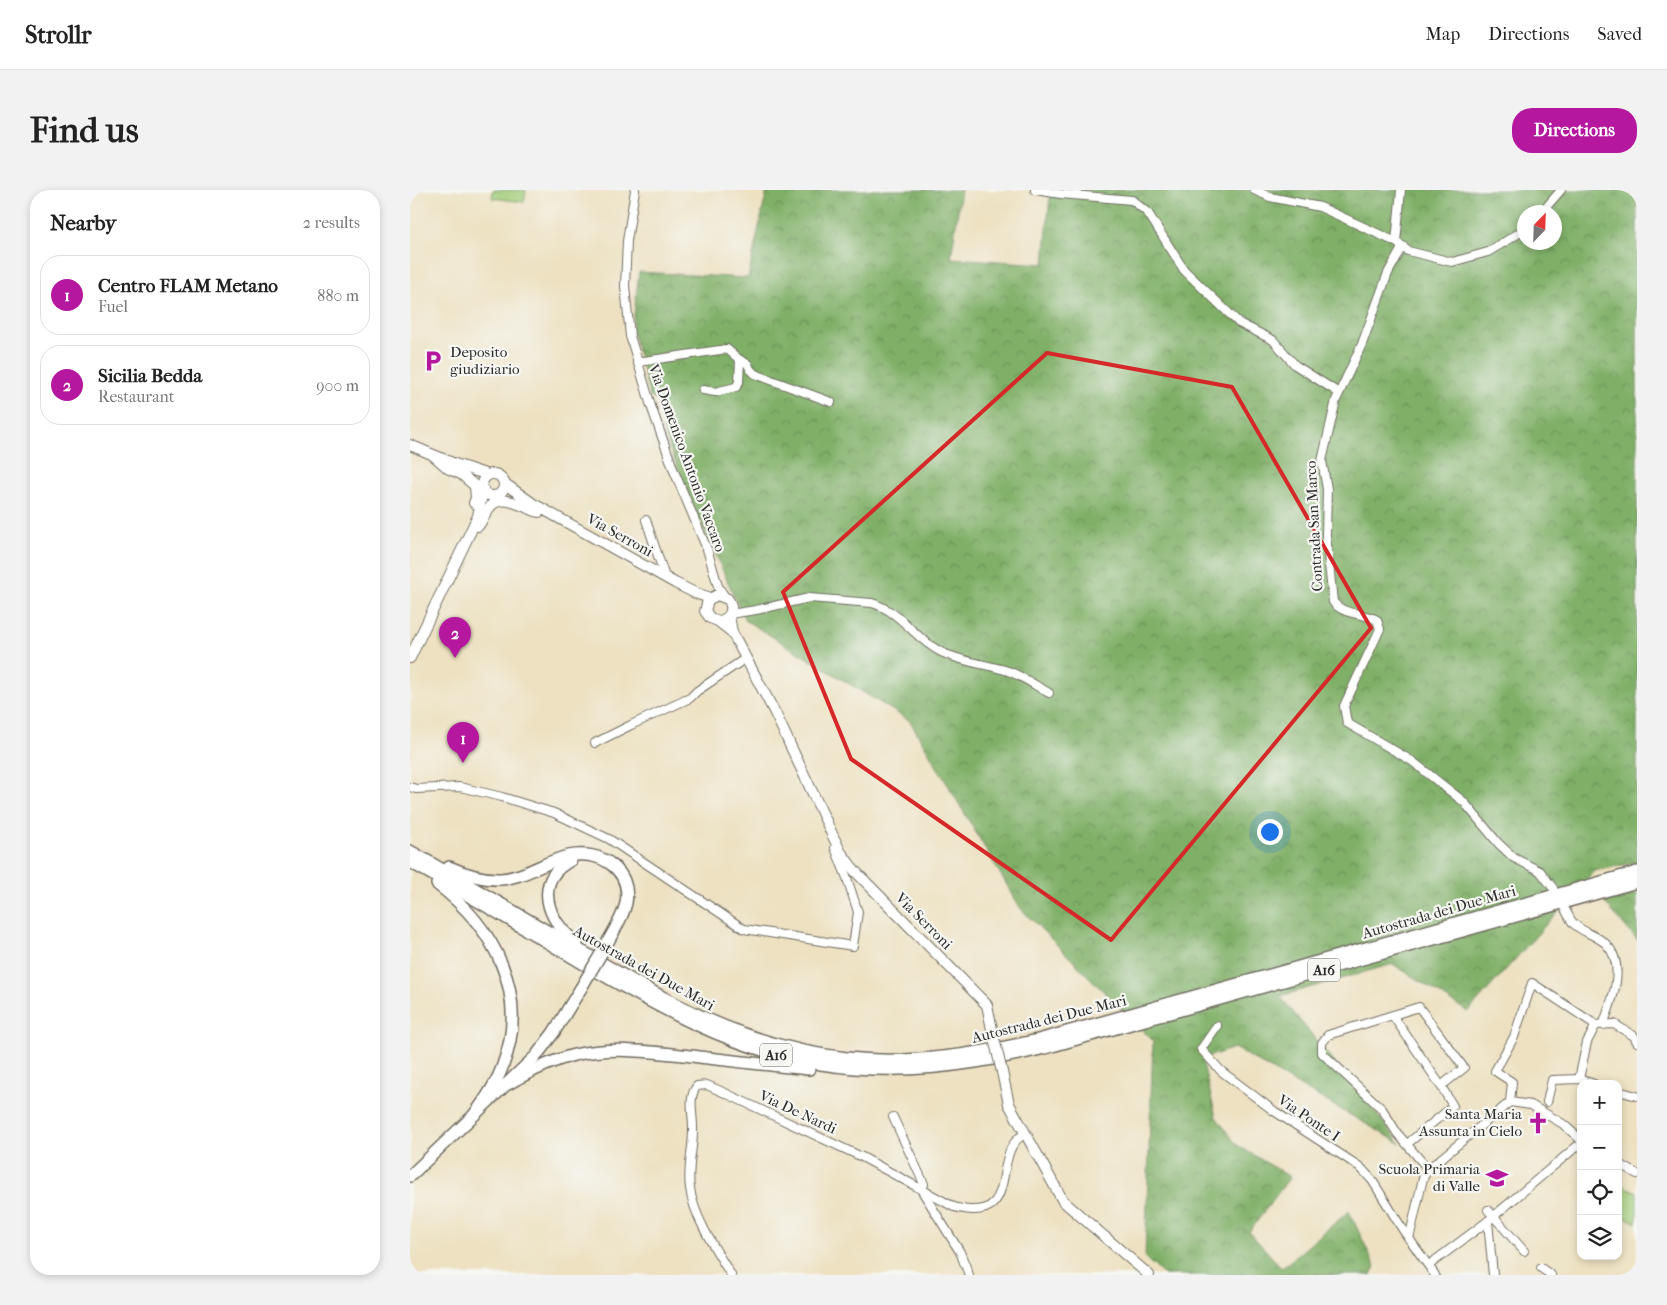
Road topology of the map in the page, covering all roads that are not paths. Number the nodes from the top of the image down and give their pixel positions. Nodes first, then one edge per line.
1 (635, 190) edge
2 (1035, 190) edge
3 (1254, 190) edge
4 (1401, 190) edge
5 (1561, 190) edge
6 (1548, 205) edge
7 (1517, 234) edge
8 (1399, 244) junction
9 (740, 360) junction
10 (637, 362) junction
11 (703, 390) dead end
12 (1339, 393) junction
13 (832, 402) dead end
14 (410, 445) edge
15 (433, 456) junction
16 (455, 464) junction
17 (488, 475) junction
18 (504, 483) junction
19 (482, 487) junction
20 (497, 495) junction
21 (532, 503) junction
22 (553, 514) junction
23 (478, 516) junction
24 (646, 520) dead end
25 (469, 536) junction
26 (664, 577) junction
27 (712, 597) junction
28 (731, 609) junction
29 (718, 621) junction
30 (732, 632) junction
31 (410, 658) edge
32 (746, 658) junction
33 (1049, 693) dead end
34 (595, 743) dead end
35 (410, 787) edge
36 (410, 845) edge
37 (410, 851) edge
38 (839, 854) junction
39 (585, 855) junction
40 (410, 862) edge
41 (410, 867) edge
42 (1637, 872) edge
43 (1637, 882) edge
44 (1553, 888) dead end
45 (1565, 909) dead end
46 (1464, 925) junction
47 (1182, 1005) junction
48 (1393, 1016) junction
49 (1600, 1025) junction
50 (1217, 1026) dead end
51 (731, 1030) junction
52 (1637, 1042) edge
53 (1010, 1056) junction
54 (1579, 1079) junction
55 (1582, 1080) edge
56 (508, 1084) junction
57 (1441, 1086) junction
58 (1622, 1092) edge
59 (1637, 1096) edge
60 (1513, 1102) junction
61 (1548, 1102) dead end
62 (474, 1114) junction
63 (893, 1117) dead end
64 (1025, 1134) junction
65 (1577, 1136) edge
66 (1407, 1144) junction
67 (1577, 1147) edge
68 (1622, 1165) edge
69 (1428, 1169) junction
70 (1637, 1174) edge
71 (410, 1176) edge
72 (922, 1191) junction
73 (1490, 1215) junction
74 (1409, 1239) junction
75 (1524, 1251) dead end
76 (1429, 1265) junction
77 (1541, 1268) dead end
78 (731, 1275) edge
79 (969, 1275) edge
80 (1149, 1275) edge
81 (1435, 1275) edge
82 (1493, 1275) edge
83 (1551, 1275) edge

1 - 10 street, Via Domenico Antonio Vaccaro
2 - 12 street
3 - 8 street
4 - 8 street
5 - 6 street
7 - 8 street
8 - 12 street, Contrada San Marco
9 - 10 street
9 - 11 street
9 - 13 street
10 - 27 street, Via Domenico Antonio Vaccaro
12 - 44 street, Contrada San Marco
14 - 15 main road
15 - 16 main road
15 - 25 main road
16 - 17 main road
16 - 19 main road
17 - 18 main road
17 - 19 main road
18 - 20 main road
18 - 21 main road
19 - 20 main road
19 - 23 main road
20 - 21 main road
20 - 23 main road
21 - 22 main road, Via Serroni
22 - 25 main road
22 - 26 main road, Via Serroni
23 - 25 main road
24 - 26 street
25 - 31 main road
26 - 27 main road, Via Serroni
27 - 28 main road
27 - 29 main road, Via Serroni
28 - 29 main road
28 - 30 main road, Via Serroni
28 - 33 street
29 - 30 main road, Via Serroni
30 - 32 main road, Via Serroni
32 - 34 street
32 - 38 main road, Via Serroni
35 - 38 street
36 - 39 highway
37 - 51 highway, Autostrada dei Due Mari / A16
38 - 64 main road, Via Serroni, bridge
39 - 51 highway
39 - 56 highway, bridge
40 - 53 highway, Autostrada dei Due Mari / A16
41 - 62 highway
42 - 46 highway, Autostrada dei Due Mari / A16
43 - 46 highway, Autostrada dei Due Mari / A16
45 - 49 street
46 - 47 highway, Autostrada dei Due Mari / A16
47 - 51 highway, Autostrada dei Due Mari / A16
47 - 53 highway, Autostrada dei Due Mari / A16
48 - 57 street
48 - 57 street
48 - 66 street
49 - 52 street
49 - 54 street
49 - 60 street
50 - 74 street, Via Ponte I
53 - 56 highway
54 - 55 street
54 - 61 street
56 - 62 highway
57 - 66 street
58 - 59 street
60 - 65 street
60 - 69 street
62 - 71 highway
63 - 72 street
64 - 72 street, Via De Nardi
64 - 80 main road, Via Serroni
66 - 69 street
67 - 73 street
68 - 70 street
69 - 74 street
72 - 78 street, Via De Nardi
72 - 79 street
73 - 75 street
73 - 76 street
73 - 82 street
74 - 76 street, Via Ponte I
76 - 81 street, Via Ponte I
77 - 83 street

